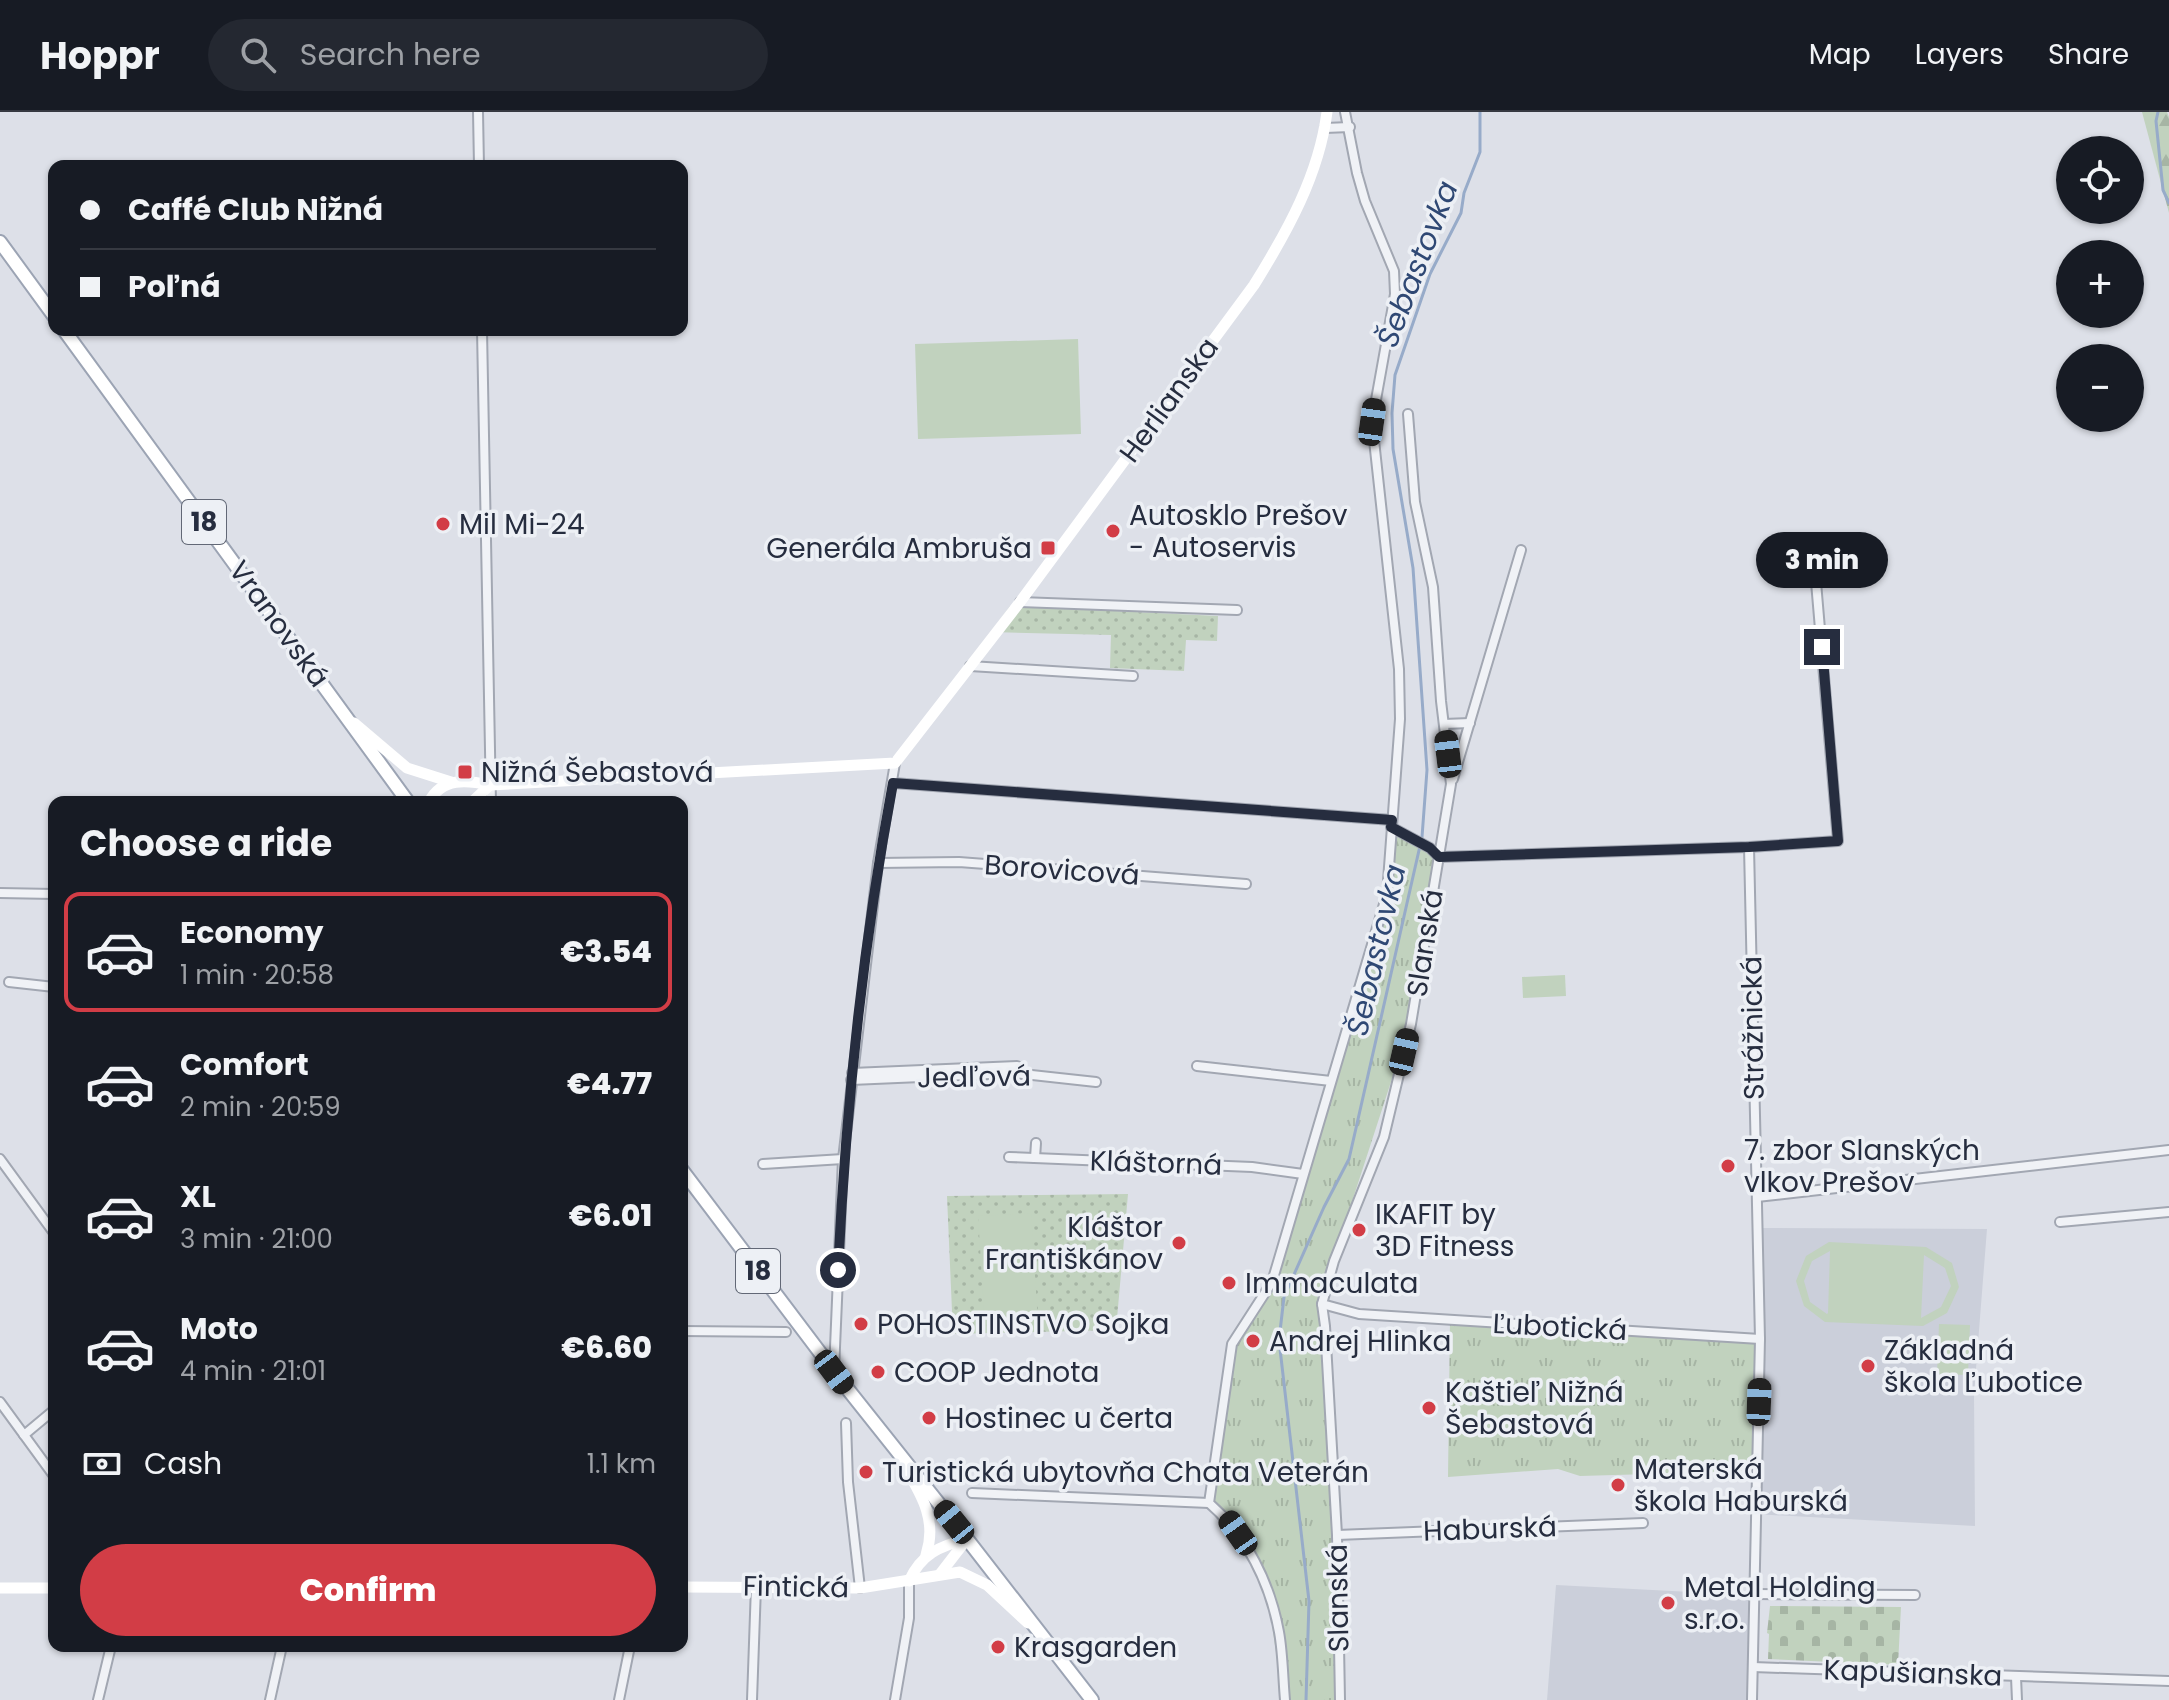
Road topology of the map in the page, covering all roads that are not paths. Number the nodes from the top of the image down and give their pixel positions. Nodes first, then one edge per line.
1 (478, 112) edge
2 (1327, 112) edge
3 (1345, 112) edge
4 (1350, 127) junction
5 (1325, 128) junction
6 (479, 160) edge
7 (0, 242) edge
8 (48, 308) edge
9 (68, 336) edge
10 (482, 336) edge
11 (1408, 414) dead end
12 (1521, 550) dead end
13 (1816, 582) dead end
14 (1020, 602) junction
15 (1237, 610) dead end
16 (970, 666) junction
17 (1133, 676) dead end
18 (345, 714) junction
19 (1470, 723) junction
20 (1444, 724) junction
21 (895, 763) junction
22 (451, 782) junction
23 (893, 783) junction
24 (1451, 784) junction
25 (490, 785) junction
26 (404, 796) edge
27 (434, 796) edge
28 (478, 796) edge
29 (491, 796) edge
30 (1391, 824) junction
31 (1749, 847) junction
32 (1439, 857) junction
33 (878, 863) junction
34 (1246, 884) dead end
35 (0, 893) edge
36 (48, 894) edge
37 (9, 982) dead end
38 (48, 986) edge
39 (1017, 1066) dead end
40 (1197, 1066) dead end
41 (851, 1077) junction
42 (1331, 1081) junction
43 (1096, 1082) dead end
44 (1036, 1143) dead end
45 (2169, 1150) edge
46 (1009, 1157) dead end
47 (1035, 1158) junction
48 (0, 1159) edge
49 (843, 1159) junction
50 (763, 1164) dead end
51 (1303, 1174) junction
52 (688, 1178) edge
53 (1757, 1197) junction
54 (2169, 1212) edge
55 (2060, 1222) dead end
56 (48, 1225) edge
57 (1322, 1304) junction
58 (688, 1331) edge
59 (786, 1332) dead end
60 (1760, 1339) junction
61 (834, 1372) junction
62 (0, 1402) edge
63 (48, 1415) edge
64 (846, 1423) dead end
65 (24, 1435) junction
66 (893, 1448) junction
67 (48, 1468) edge
68 (972, 1493) dead end
69 (1209, 1503) junction
70 (1643, 1523) dead end
71 (1337, 1535) junction
72 (967, 1539) junction
73 (926, 1555) junction
74 (940, 1574) junction
75 (909, 1581) junction
76 (756, 1586) junction
77 (688, 1587) edge
78 (0, 1588) edge
79 (48, 1588) edge
80 (860, 1588) junction
81 (1754, 1594) junction
82 (1915, 1595) dead end
83 (1037, 1632) junction
84 (110, 1652) edge
85 (281, 1652) edge
86 (629, 1652) edge
87 (1753, 1667) junction
88 (2016, 1677) junction
89 (2169, 1681) edge
90 (98, 1700) edge
91 (270, 1700) edge
92 (619, 1700) edge
93 (752, 1700) edge
94 (895, 1700) edge
95 (1092, 1700) edge
96 (1285, 1700) edge
97 (1340, 1700) edge
98 (1752, 1700) edge
99 (2017, 1700) edge

1 - 6 street
2 - 5 street, Herlianska
3 - 4 street, Slanská
4 - 5 street
4 - 30 street, Slanská
5 - 14 street, Herlianska
7 - 8 main road
9 - 18 main road, Vranovská / 18
10 - 25 street
11 - 20 street, Slanská
12 - 19 street
13 - 31 street
14 - 15 street
14 - 16 street, Herlianska
16 - 17 street
16 - 21 street, Herlianska
18 - 22 street
18 - 26 main road, Vranovská / 18
19 - 20 street
19 - 24 street
20 - 24 street, Slanská
21 - 23 street
21 - 25 street
22 - 25 street
22 - 27 street
23 - 30 street
23 - 33 street
24 - 32 street, Slanská
25 - 28 street
25 - 29 street
30 - 32 street
30 - 42 street, Slanská
31 - 32 street
31 - 53 street, Strážnická
32 - 57 street, Slanská
33 - 34 street, Borovicová
33 - 41 street
35 - 36 street
37 - 38 street
39 - 41 street, Jedľová
40 - 42 street
41 - 43 street, Jedľová
41 - 49 street
42 - 51 street, Slanská
44 - 47 street
45 - 53 street
46 - 47 street, Kláštorná
47 - 51 street, Kláštorná
48 - 56 street
49 - 50 street
49 - 61 street
51 - 69 street, Slanská
52 - 61 main road, 18
53 - 60 street, Strážnická
54 - 55 street
57 - 60 street, Ľubotická
57 - 71 street, Slanská
58 - 59 street
60 - 81 street, Strážnická
61 - 66 main road, 18
62 - 65 street
63 - 65 street
64 - 80 street
65 - 67 street
66 - 72 main road, 18
66 - 73 street
68 - 69 street
69 - 96 street, Slanská
70 - 71 street, Haburská
71 - 97 street, Slanská
72 - 73 street
72 - 74 street
72 - 83 main road, 18
73 - 75 street
74 - 75 street, Fintická
74 - 83 street, Fintická
75 - 80 street, Fintická
75 - 94 street
76 - 77 street, Fintická
76 - 80 street, Fintická
76 - 93 street
78 - 79 street
81 - 82 street
81 - 87 street, Strážnická
83 - 95 main road, 18
84 - 90 street
85 - 91 street
86 - 92 street
87 - 88 street, Kapušianska
87 - 98 street, Strážnická
88 - 89 street, Kapušianska
88 - 99 street

